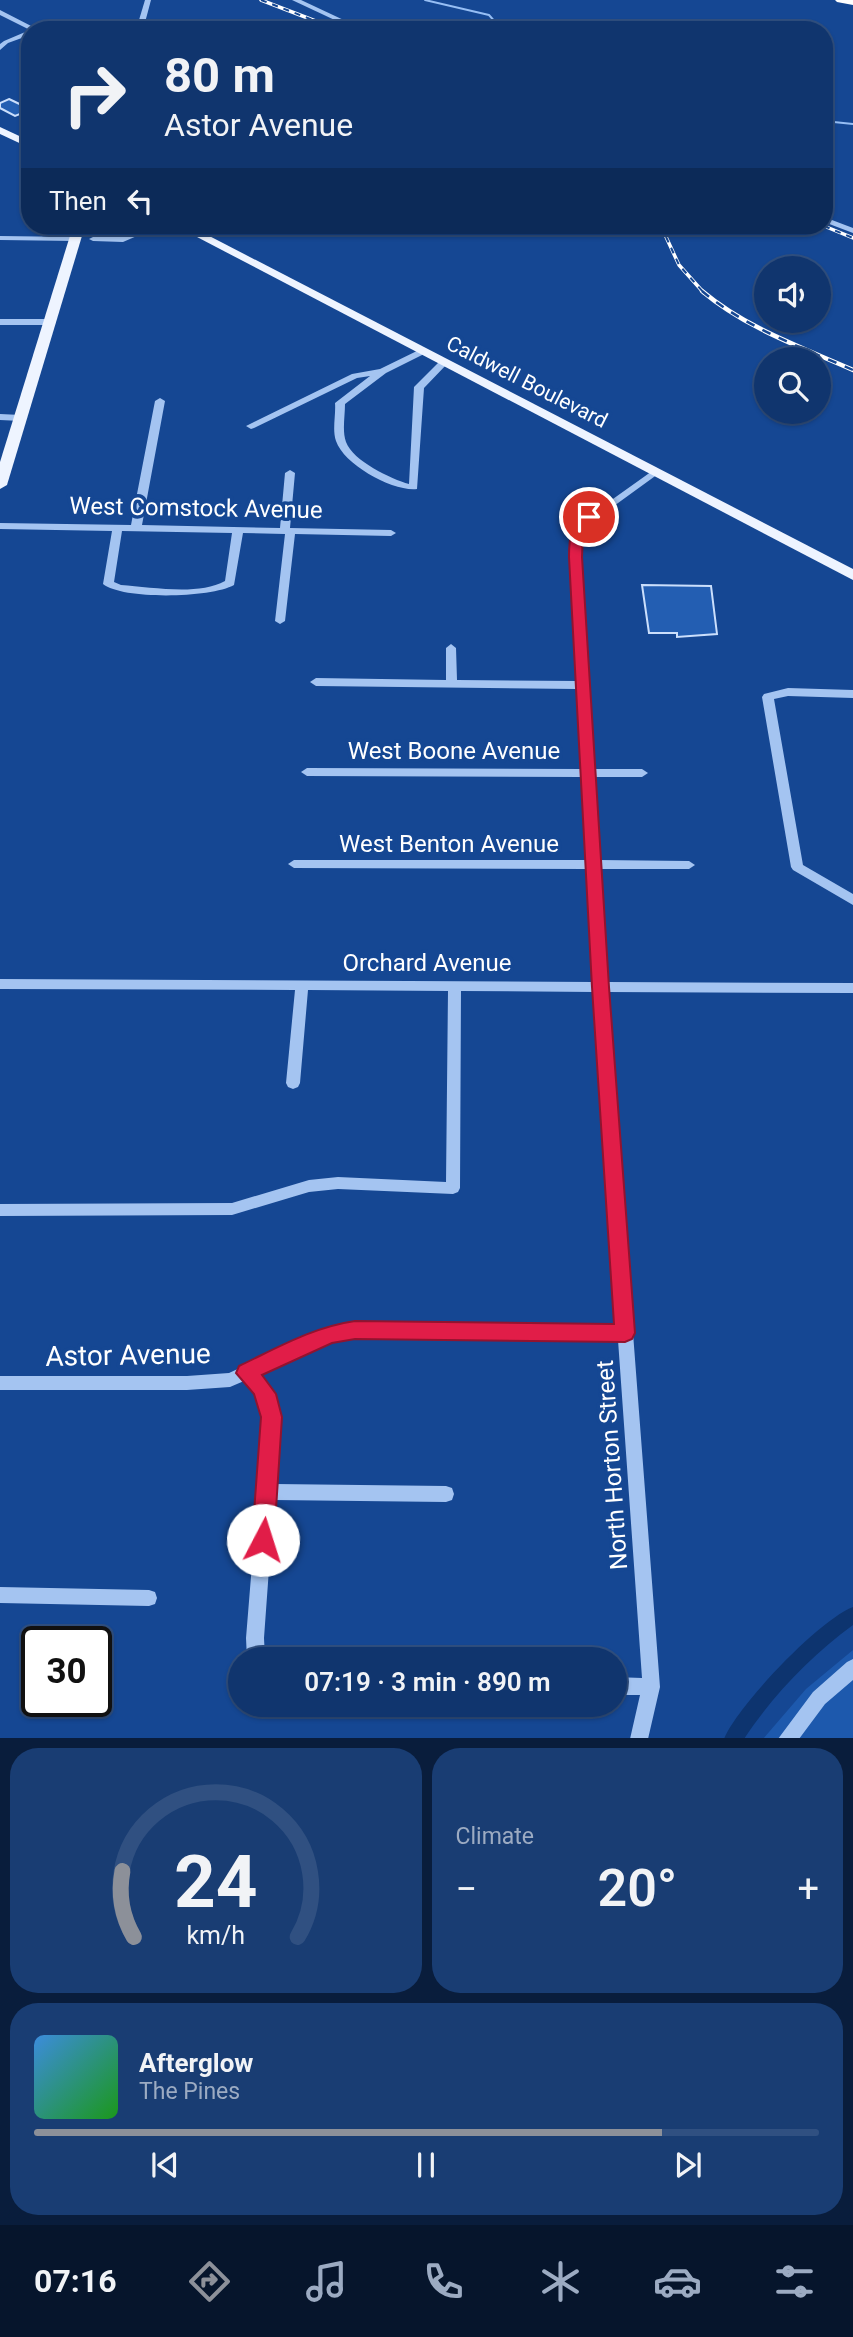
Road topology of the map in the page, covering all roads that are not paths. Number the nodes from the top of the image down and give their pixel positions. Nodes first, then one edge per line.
1 (148, 0) edge
2 (295, 0) edge
3 (841, 0) edge
4 (853, 2) edge
5 (0, 12) edge
6 (142, 21) edge
7 (342, 21) edge
8 (21, 23) edge
9 (21, 36) edge
10 (0, 48) edge
11 (0, 130) edge
12 (21, 140) edge
13 (833, 223) edge
14 (853, 231) edge
15 (38, 235) edge
16 (76, 235) edge
17 (135, 235) edge
18 (199, 235) edge
19 (0, 238) edge
20 (93, 239) dead end
21 (0, 322) edge
22 (49, 322) junction
23 (423, 351) junction
24 (444, 362) junction
25 (383, 370) junction
26 (160, 401) dead end
27 (0, 418) edge
28 (21, 418) junction
29 (251, 426) dead end
30 (655, 472) junction
31 (290, 474) dead end
32 (0, 485) edge
33 (0, 526) edge
34 (117, 528) junction
35 (136, 528) junction
36 (238, 530) junction
37 (287, 531) junction
38 (391, 533) dead end
39 (853, 575) edge
40 (280, 621) dead end
41 (451, 648) dead end
42 (316, 682) dead end
43 (452, 684) junction
44 (582, 685) junction
45 (853, 694) edge
46 (307, 772) dead end
47 (587, 772) junction
48 (642, 773) dead end
49 (294, 864) dead end
50 (689, 865) dead end
51 (593, 866) junction
52 (853, 900) edge
53 (0, 984) edge
54 (302, 985) junction
55 (455, 986) junction
56 (600, 987) junction
57 (853, 988) edge
58 (293, 1083) dead end
59 (0, 1210) edge
60 (625, 1333) junction
61 (246, 1373) junction
62 (0, 1383) edge
63 (267, 1492) junction
64 (446, 1494) dead end
65 (0, 1595) edge
66 (149, 1598) dead end
67 (255, 1647) edge
68 (853, 1668) edge
69 (627, 1686) edge
70 (651, 1687) junction
71 (639, 1738) edge
72 (787, 1738) edge

1 - 6 street
2 - 7 street
3 - 4 highway
5 - 8 street
9 - 10 street
11 - 12 main road
13 - 14 street
15 - 19 street
16 - 22 main road
17 - 20 street
18 - 23 main road, Caldwell Boulevard
21 - 22 street
22 - 28 main road
23 - 24 main road, Caldwell Boulevard
23 - 25 street
24 - 25 street
24 - 30 main road, Caldwell Boulevard
25 - 29 street
26 - 35 street
27 - 28 street
28 - 32 main road
30 - 39 main road, Caldwell Boulevard
30 - 44 street, North Horton Street
31 - 37 street
33 - 34 street, West Comstock Avenue
34 - 35 street, West Comstock Avenue
34 - 36 street
35 - 36 street, West Comstock Avenue
36 - 37 street, West Comstock Avenue
37 - 38 street, West Comstock Avenue
37 - 40 street
41 - 43 street
42 - 43 street
43 - 44 street
44 - 47 street, North Horton Street
45 - 52 street
46 - 47 street, West Boone Avenue
47 - 48 street, West Boone Avenue
47 - 51 street, North Horton Street
49 - 51 street, West Benton Avenue
50 - 51 street, West Benton Avenue
51 - 56 street, North Horton Street
53 - 54 street, Orchard Avenue
54 - 55 street, Orchard Avenue
54 - 58 street
55 - 56 street, Orchard Avenue
55 - 59 street
56 - 57 street, Orchard Avenue
56 - 60 street, North Horton Street
60 - 61 street, Astor Avenue
60 - 70 street, North Horton Street
61 - 62 street, Astor Avenue
61 - 63 street
63 - 64 street
63 - 67 street
65 - 66 street
68 - 72 street
69 - 70 street
70 - 71 street, North Horton Street

